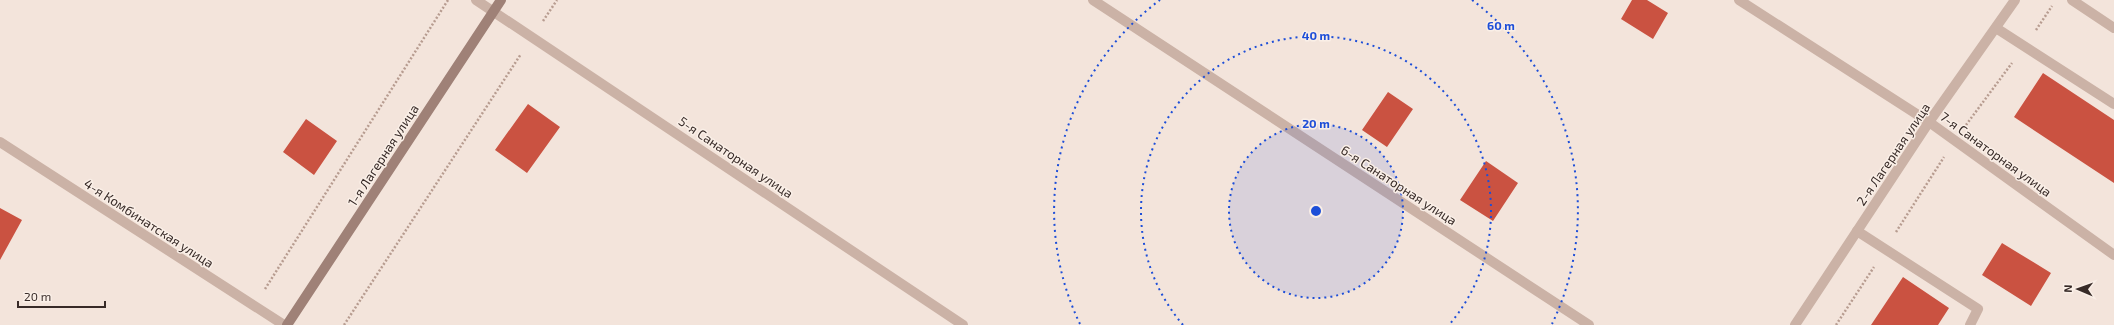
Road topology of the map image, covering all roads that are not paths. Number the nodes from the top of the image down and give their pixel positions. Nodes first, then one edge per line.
1 (476, 0) edge
2 (501, 0) edge
3 (1093, 0) edge
4 (1739, 0) edge
5 (2015, 0) edge
6 (2072, 0) edge
7 (494, 11) junction
8 (1996, 28) junction
9 (2114, 28) edge
10 (2114, 104) edge
11 (1929, 122) junction
12 (0, 142) edge
13 (1857, 231) junction
14 (2114, 256) edge
15 (285, 325) edge
16 (963, 325) edge
17 (1589, 325) edge
18 (1795, 325) edge
19 (1970, 325) edge

1 - 7 street, 5-я Санаторная улица
2 - 7 main road, 1-я Лагерная улица
3 - 17 street, 6-я Санаторная улица
4 - 11 street, 7-я Санаторная улица
5 - 8 street, 2-я Лагерная улица
6 - 9 street
7 - 15 main road, 1-я Лагерная улица
7 - 16 street, 5-я Санаторная улица
8 - 10 street
8 - 11 street, 2-я Лагерная улица
11 - 13 street, 2-я Лагерная улица
11 - 14 street, 7-я Санаторная улица
12 - 15 street, 4-я Комбинатская улица
13 - 18 street, 2-я Лагерная улица
13 - 19 street

